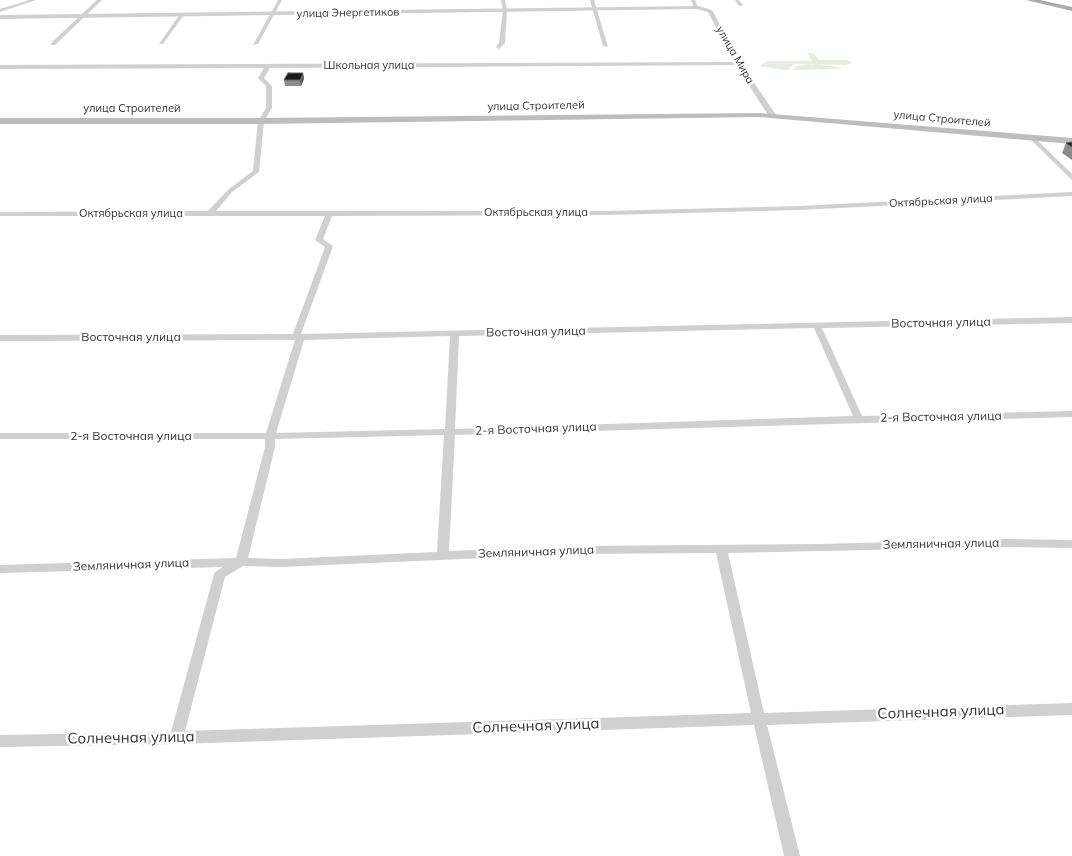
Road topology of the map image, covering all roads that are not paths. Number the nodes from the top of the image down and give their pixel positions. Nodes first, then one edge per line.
1 (34, 0) edge
2 (100, 0) edge
3 (280, 0) edge
4 (503, 0) edge
5 (592, 0) edge
6 (693, 0) edge
7 (737, 0) edge
8 (1030, 0) edge
9 (1044, 0) edge
10 (741, 6) dead end
11 (696, 7) junction
12 (1072, 7) edge
13 (594, 9) junction
14 (505, 10) junction
15 (0, 11) edge
16 (272, 14) junction
17 (182, 15) junction
18 (84, 16) junction
19 (0, 17) edge
20 (161, 43) dead end
21 (53, 44) dead end
22 (255, 44) dead end
23 (606, 46) dead end
24 (499, 47) dead end
25 (738, 64) junction
26 (268, 66) junction
27 (0, 67) edge
28 (774, 116) junction
29 (0, 121) edge
30 (261, 121) junction
31 (1031, 137) junction
32 (1072, 141) edge
33 (1072, 178) edge
34 (1072, 194) edge
35 (0, 214) edge
36 (210, 214) junction
37 (328, 214) junction
38 (1072, 320) edge
39 (817, 326) junction
40 (455, 334) junction
41 (298, 337) junction
42 (0, 338) edge
43 (1072, 414) edge
44 (859, 418) junction
45 (449, 432) junction
46 (0, 436) edge
47 (270, 436) junction
48 (1072, 544) edge
49 (721, 549) junction
50 (443, 556) junction
51 (241, 562) junction
52 (0, 569) edge
53 (1072, 709) edge
54 (759, 719) junction
55 (176, 738) junction
56 (0, 741) edge
57 (792, 856) edge

1 - 15 street
2 - 18 street
3 - 16 street
4 - 14 street
5 - 13 street
6 - 11 street
7 - 10 street
8 - 12 main road
9 - 12 main road
11 - 13 street, улица Энергетиков
11 - 25 street, улица Мира
13 - 14 street, улица Энергетиков
13 - 23 street
14 - 16 street, улица Энергетиков
14 - 24 street
16 - 17 street, улица Энергетиков
16 - 22 street
17 - 18 street, улица Энергетиков
17 - 20 street
18 - 19 street, улица Энергетиков
18 - 21 street
25 - 26 street, Школьная улица
25 - 28 street, улица Мира
26 - 27 street, Школьная улица
26 - 30 street
28 - 30 main road, улица Строителей
28 - 31 main road, улица Строителей
29 - 30 main road, улица Строителей
30 - 36 street
31 - 32 main road, улица Строителей
31 - 33 street
34 - 37 street, Октябрьская улица
35 - 36 street, Октябрьская улица
36 - 37 street, Октябрьская улица
37 - 41 street
38 - 39 street, Восточная улица
39 - 40 street, Восточная улица
39 - 44 street
40 - 41 street, Восточная улица
40 - 45 street
41 - 42 street, Восточная улица
41 - 47 street
43 - 44 street, 2-я Восточная улица
44 - 45 street, 2-я Восточная улица
45 - 47 street, 2-я Восточная улица
45 - 50 street
46 - 47 street, 2-я Восточная улица
47 - 51 street
48 - 49 street, Земляничная улица
49 - 50 street, Земляничная улица
49 - 54 street
50 - 51 street, Земляничная улица
51 - 52 street, Земляничная улица
51 - 55 street
53 - 54 street, Солнечная улица
54 - 55 street, Солнечная улица
54 - 57 street
55 - 56 street, Солнечная улица

